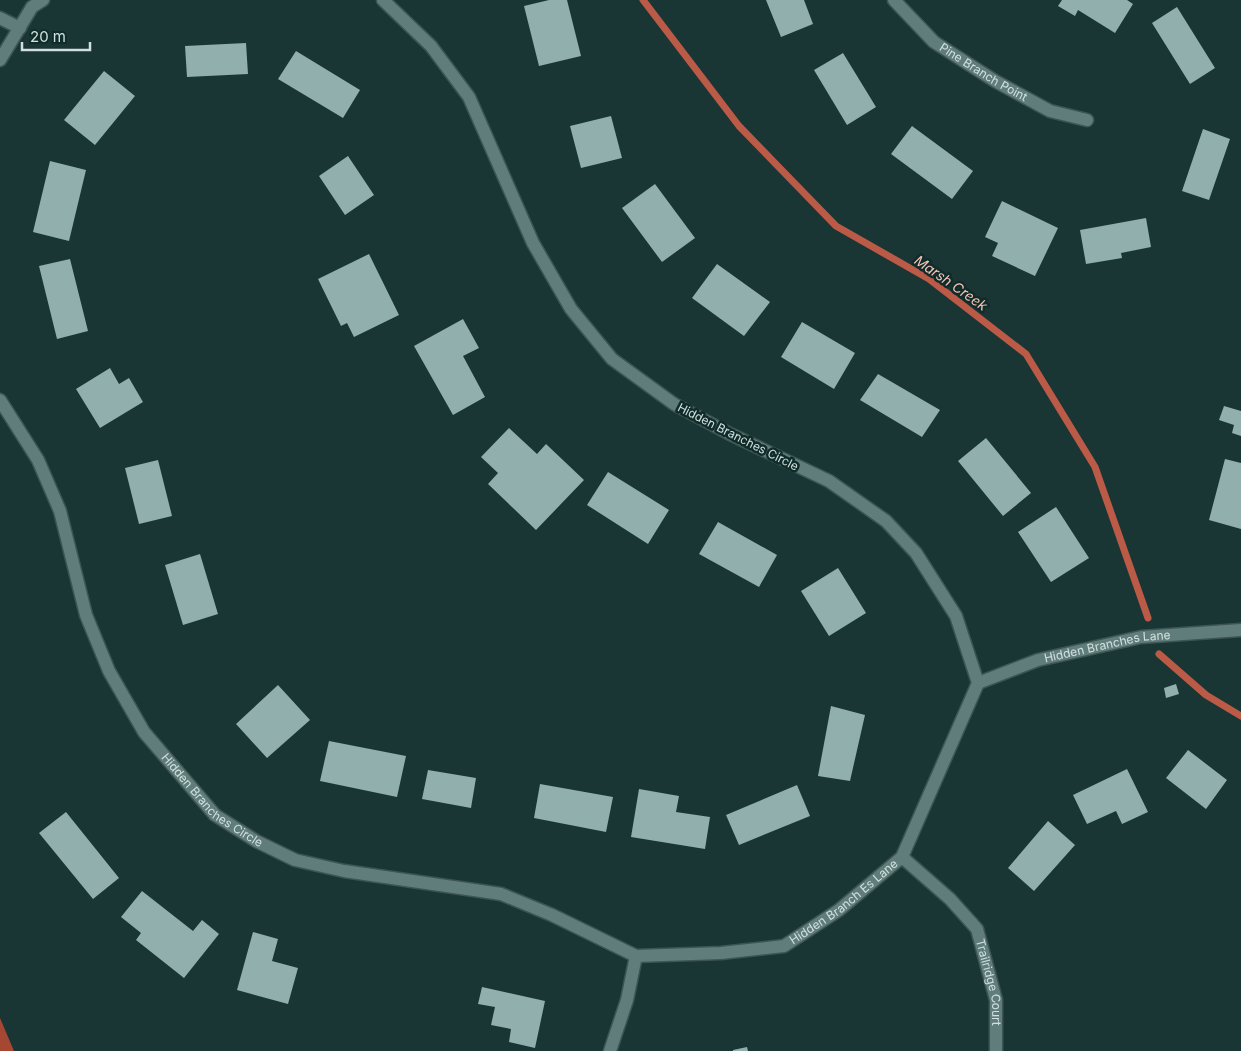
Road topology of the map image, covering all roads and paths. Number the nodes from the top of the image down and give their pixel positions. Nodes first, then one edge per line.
1 (43, 0) edge
2 (383, 0) edge
3 (894, 0) edge
4 (0, 18) edge
5 (20, 28) junction
6 (0, 60) edge
7 (1087, 120) dead end
8 (0, 400) edge
9 (1241, 630) edge
10 (978, 684) junction
11 (902, 857) junction
12 (636, 956) junction
13 (610, 1051) edge
14 (996, 1051) edge

1 - 5 street
2 - 10 street, Hidden Branches Circle
3 - 7 street, Pine Branch Point
4 - 5 street
5 - 6 street
8 - 12 street, Hidden Branches Circle
9 - 10 street, Hidden Branches Lane
10 - 11 street
11 - 12 street, Hidden Branch Es Lane
11 - 14 street, Trailridge Court
12 - 13 street

